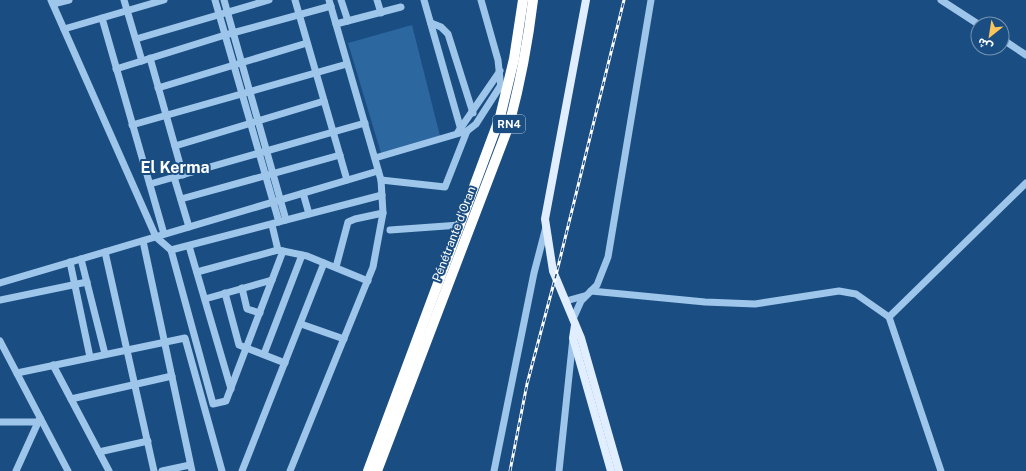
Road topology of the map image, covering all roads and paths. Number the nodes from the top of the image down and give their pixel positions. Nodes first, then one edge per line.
1 (69, 0) edge
2 (124, 0) edge
3 (164, 0) edge
4 (215, 0) edge
5 (224, 0) edge
6 (269, 0) edge
7 (294, 0) edge
8 (341, 0) edge
9 (377, 0) edge
10 (424, 0) edge
11 (481, 0) edge
12 (523, 0) edge
13 (533, 0) edge
14 (586, 0) edge
15 (651, 0) edge
16 (941, 0) edge
17 (52, 2) edge
18 (152, 2) edge
19 (330, 3) edge
20 (401, 7) dead end
21 (127, 11) junction
22 (227, 11) junction
23 (381, 13) junction
24 (219, 14) junction
25 (298, 14) junction
26 (102, 18) junction
27 (970, 19) edge
28 (348, 21) junction
29 (431, 23) junction
30 (336, 24) junction
31 (64, 29) junction
32 (233, 33) junction
33 (225, 35) junction
34 (136, 38) junction
35 (308, 43) junction
36 (1010, 45) edge
37 (1026, 55) edge
38 (150, 58) junction
39 (142, 61) junction
40 (241, 62) junction
41 (348, 64) junction
42 (234, 65) junction
43 (116, 69) junction
44 (500, 71) junction
45 (316, 73) junction
46 (501, 85) junction
47 (158, 88) junction
48 (250, 92) junction
49 (242, 95) junction
50 (492, 100) junction
51 (324, 101) junction
52 (501, 104) junction
53 (473, 112) junction
54 (166, 115) junction
55 (500, 117) junction
56 (259, 122) junction
57 (365, 123) junction
58 (249, 124) junction
59 (132, 125) junction
60 (464, 131) junction
61 (333, 132) junction
62 (174, 146) junction
63 (266, 150) junction
64 (258, 153) junction
65 (340, 154) junction
66 (375, 158) junction
67 (378, 171) junction
68 (272, 173) junction
69 (183, 175) junction
70 (264, 176) junction
71 (174, 177) junction
72 (347, 180) junction
73 (381, 180) junction
74 (1026, 183) edge
75 (150, 184) junction
76 (303, 193) junction
77 (382, 195) junction
78 (181, 199) junction
79 (280, 200) junction
80 (272, 202) junction
81 (383, 213) junction
82 (309, 214) junction
83 (279, 222) junction
84 (460, 225) junction
85 (189, 227) junction
86 (546, 227) junction
87 (390, 230) dead end
88 (164, 234) junction
89 (156, 237) junction
90 (143, 241) junction
91 (189, 246) junction
92 (171, 250) junction
93 (281, 251) junction
94 (105, 252) junction
95 (302, 255) junction
96 (81, 259) junction
97 (70, 262) junction
98 (324, 263) junction
99 (336, 267) junction
100 (197, 272) junction
101 (272, 280) junction
102 (368, 281) junction
103 (87, 282) junction
104 (0, 283) edge
105 (74, 283) junction
106 (242, 288) junction
107 (591, 291) junction
108 (225, 293) junction
109 (584, 296) junction
110 (205, 298) junction
111 (0, 300) edge
112 (566, 302) junction
113 (260, 313) junction
114 (889, 317) junction
115 (574, 322) junction
116 (300, 324) junction
117 (573, 338) junction
118 (344, 339) junction
119 (0, 341) edge
120 (164, 341) junction
121 (247, 347) junction
122 (128, 349) junction
123 (105, 354) junction
124 (264, 354) junction
125 (90, 357) junction
126 (286, 363) junction
127 (53, 365) junction
128 (17, 373) junction
129 (172, 376) junction
130 (136, 384) junction
131 (231, 389) junction
132 (71, 399) junction
133 (39, 420) junction
134 (0, 422) edge
135 (148, 441) junction
136 (99, 452) junction
137 (191, 468) edge
138 (16, 471) edge
139 (68, 471) edge
140 (109, 471) edge
141 (154, 471) edge
142 (162, 471) edge
143 (222, 471) edge
144 (242, 471) edge
145 (290, 471) edge
146 (368, 471) edge
147 (378, 471) edge
148 (494, 471) edge
149 (559, 471) edge
150 (611, 471) edge
151 (618, 471) edge
152 (941, 471) edge

1 - 17 street
2 - 21 street
3 - 18 street
4 - 24 street
5 - 22 street
6 - 22 street
7 - 25 street
8 - 28 street
9 - 23 street
10 - 29 street
11 - 44 street
12 - 55 highway, Pénétrante d'Oran / RN4
13 - 147 highway, Pénétrante d'Oran / RN4
14 - 86 main road
15 - 107 street
16 - 27 street
17 - 31 street
18 - 21 street
19 - 25 street
19 - 30 street
20 - 23 street
21 - 26 street
21 - 34 street
22 - 24 street
22 - 32 street
23 - 28 street
24 - 33 street
24 - 34 street
25 - 32 street
25 - 35 street
26 - 31 street
26 - 43 street
28 - 30 street
29 - 53 street
29 - 60 street
30 - 41 street
31 - 89 street
32 - 33 street
32 - 40 street
33 - 38 street
33 - 42 street
34 - 39 street
35 - 40 street
35 - 45 street
36 - 37 street
38 - 39 street
38 - 47 street
39 - 43 street
40 - 42 street
40 - 48 street
41 - 45 street
41 - 57 street
42 - 47 street
42 - 49 street
43 - 59 street
44 - 46 street
44 - 53 street
45 - 48 street
45 - 51 street
46 - 50 street
46 - 52 street
47 - 54 street
48 - 49 street
48 - 56 street
49 - 54 street
49 - 58 street
50 - 52 street
50 - 60 street
51 - 56 street
51 - 61 street
52 - 55 street
53 - 60 street
54 - 59 street
54 - 62 street
55 - 84 highway, Pénétrante d'Oran / RN4
56 - 58 street
56 - 63 street
57 - 61 street
57 - 66 street
58 - 62 street
58 - 64 street
59 - 75 street
60 - 66 street
60 - 73 street
61 - 63 street
61 - 65 street
62 - 69 street
63 - 64 street
63 - 68 street
64 - 69 street
64 - 70 street
65 - 68 street
65 - 72 street
66 - 67 street
67 - 72 street
67 - 73 street
68 - 70 street
68 - 79 street
69 - 71 street
70 - 78 street
70 - 80 street
71 - 75 street
71 - 78 street
72 - 76 street
73 - 77 street
74 - 114 street
75 - 88 street
76 - 79 street
76 - 82 street
77 - 81 street
77 - 82 street
78 - 85 street
79 - 80 street
79 - 83 street
80 - 83 street
80 - 85 street
81 - 99 street
81 - 102 street
82 - 83 street
83 - 91 street
83 - 93 street
84 - 87 street
84 - 146 highway, Pénétrante d'Oran / RN4
85 - 88 street
86 - 112 main road
86 - 148 street
88 - 89 street
89 - 90 street
89 - 92 street
90 - 94 street
90 - 120 street
91 - 92 street
91 - 100 street
92 - 131 street
93 - 95 street
93 - 100 street
93 - 101 street
94 - 96 street
94 - 122 street
95 - 98 street
95 - 124 street
96 - 97 street
96 - 103 street
97 - 104 street
97 - 105 street
98 - 99 street
98 - 116 street
99 - 102 street
100 - 110 street
101 - 106 street
101 - 113 street
102 - 118 street
103 - 105 street
103 - 123 street
105 - 111 street
105 - 125 street
106 - 108 street
106 - 113 street
107 - 109 street
107 - 114 street
108 - 110 street
108 - 121 street
109 - 112 street
109 - 115 street
110 - 131 street
112 - 115 main road
113 - 121 street
114 - 152 street
115 - 117 main road
115 - 151 main road
116 - 118 street
116 - 126 street
117 - 149 street
117 - 150 main road
118 - 145 street
119 - 128 street
120 - 122 street
120 - 129 street
120 - 143 street
121 - 124 street
121 - 131 street
122 - 123 street
122 - 130 street
123 - 125 street
124 - 126 street
125 - 127 street
126 - 144 street
127 - 128 street
127 - 132 street
128 - 133 street
129 - 130 street
129 - 137 street
130 - 132 street
130 - 135 street
132 - 136 street
133 - 134 street
133 - 138 street
133 - 139 street
135 - 136 street
135 - 141 street
136 - 140 street
137 - 142 street

